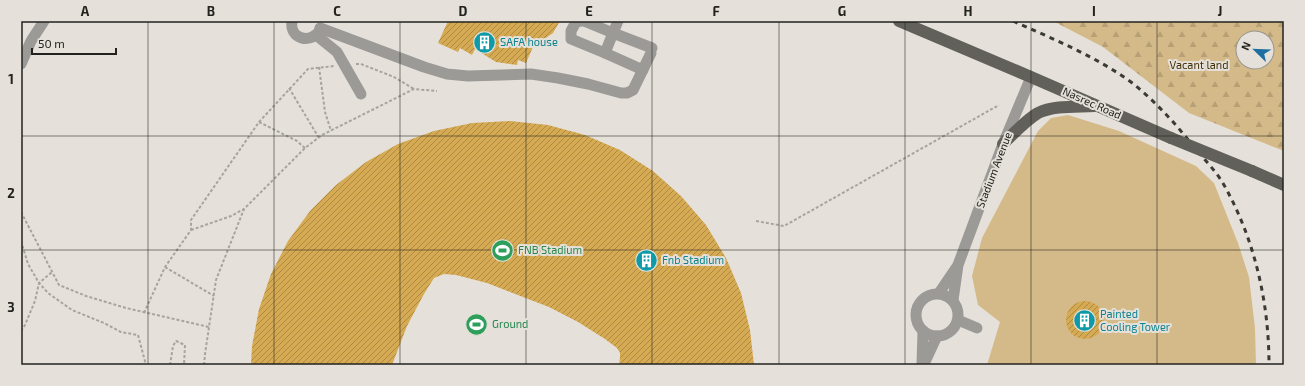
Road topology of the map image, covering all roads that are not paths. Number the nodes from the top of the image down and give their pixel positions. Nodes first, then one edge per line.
1 (44, 21) edge
2 (292, 21) edge
3 (581, 21) edge
4 (584, 21) edge
5 (618, 21) edge
6 (899, 21) edge
7 (319, 28) edge
8 (613, 33) junction
9 (605, 53) junction
10 (21, 64) edge
11 (643, 70) junction
12 (1031, 77) junction
13 (361, 94) dead end
14 (1097, 106) junction
15 (1003, 144) junction
16 (1284, 185) edge
17 (958, 264) junction
18 (939, 293) junction
19 (953, 300) junction
20 (958, 320) junction
21 (977, 328) dead end
22 (923, 331) junction
23 (937, 336) junction
24 (922, 365) edge

1 - 10 street
2 - 7 street
3 - 9 street
4 - 8 street
5 - 8 street
6 - 12 main road, Nasrec Road
7 - 11 street
7 - 13 street
8 - 9 street
8 - 11 street
9 - 11 street
12 - 14 main road, Nasrec Road
12 - 15 street, Stadium Avenue
14 - 15 main road
14 - 16 main road, Nasrec Road, bridge
15 - 17 street, Stadium Avenue
17 - 18 street, Stadium Avenue
17 - 19 street, Stadium Avenue
18 - 19 street
18 - 22 street
19 - 20 street
20 - 21 street
20 - 23 street
22 - 23 street
22 - 24 street
23 - 24 street

